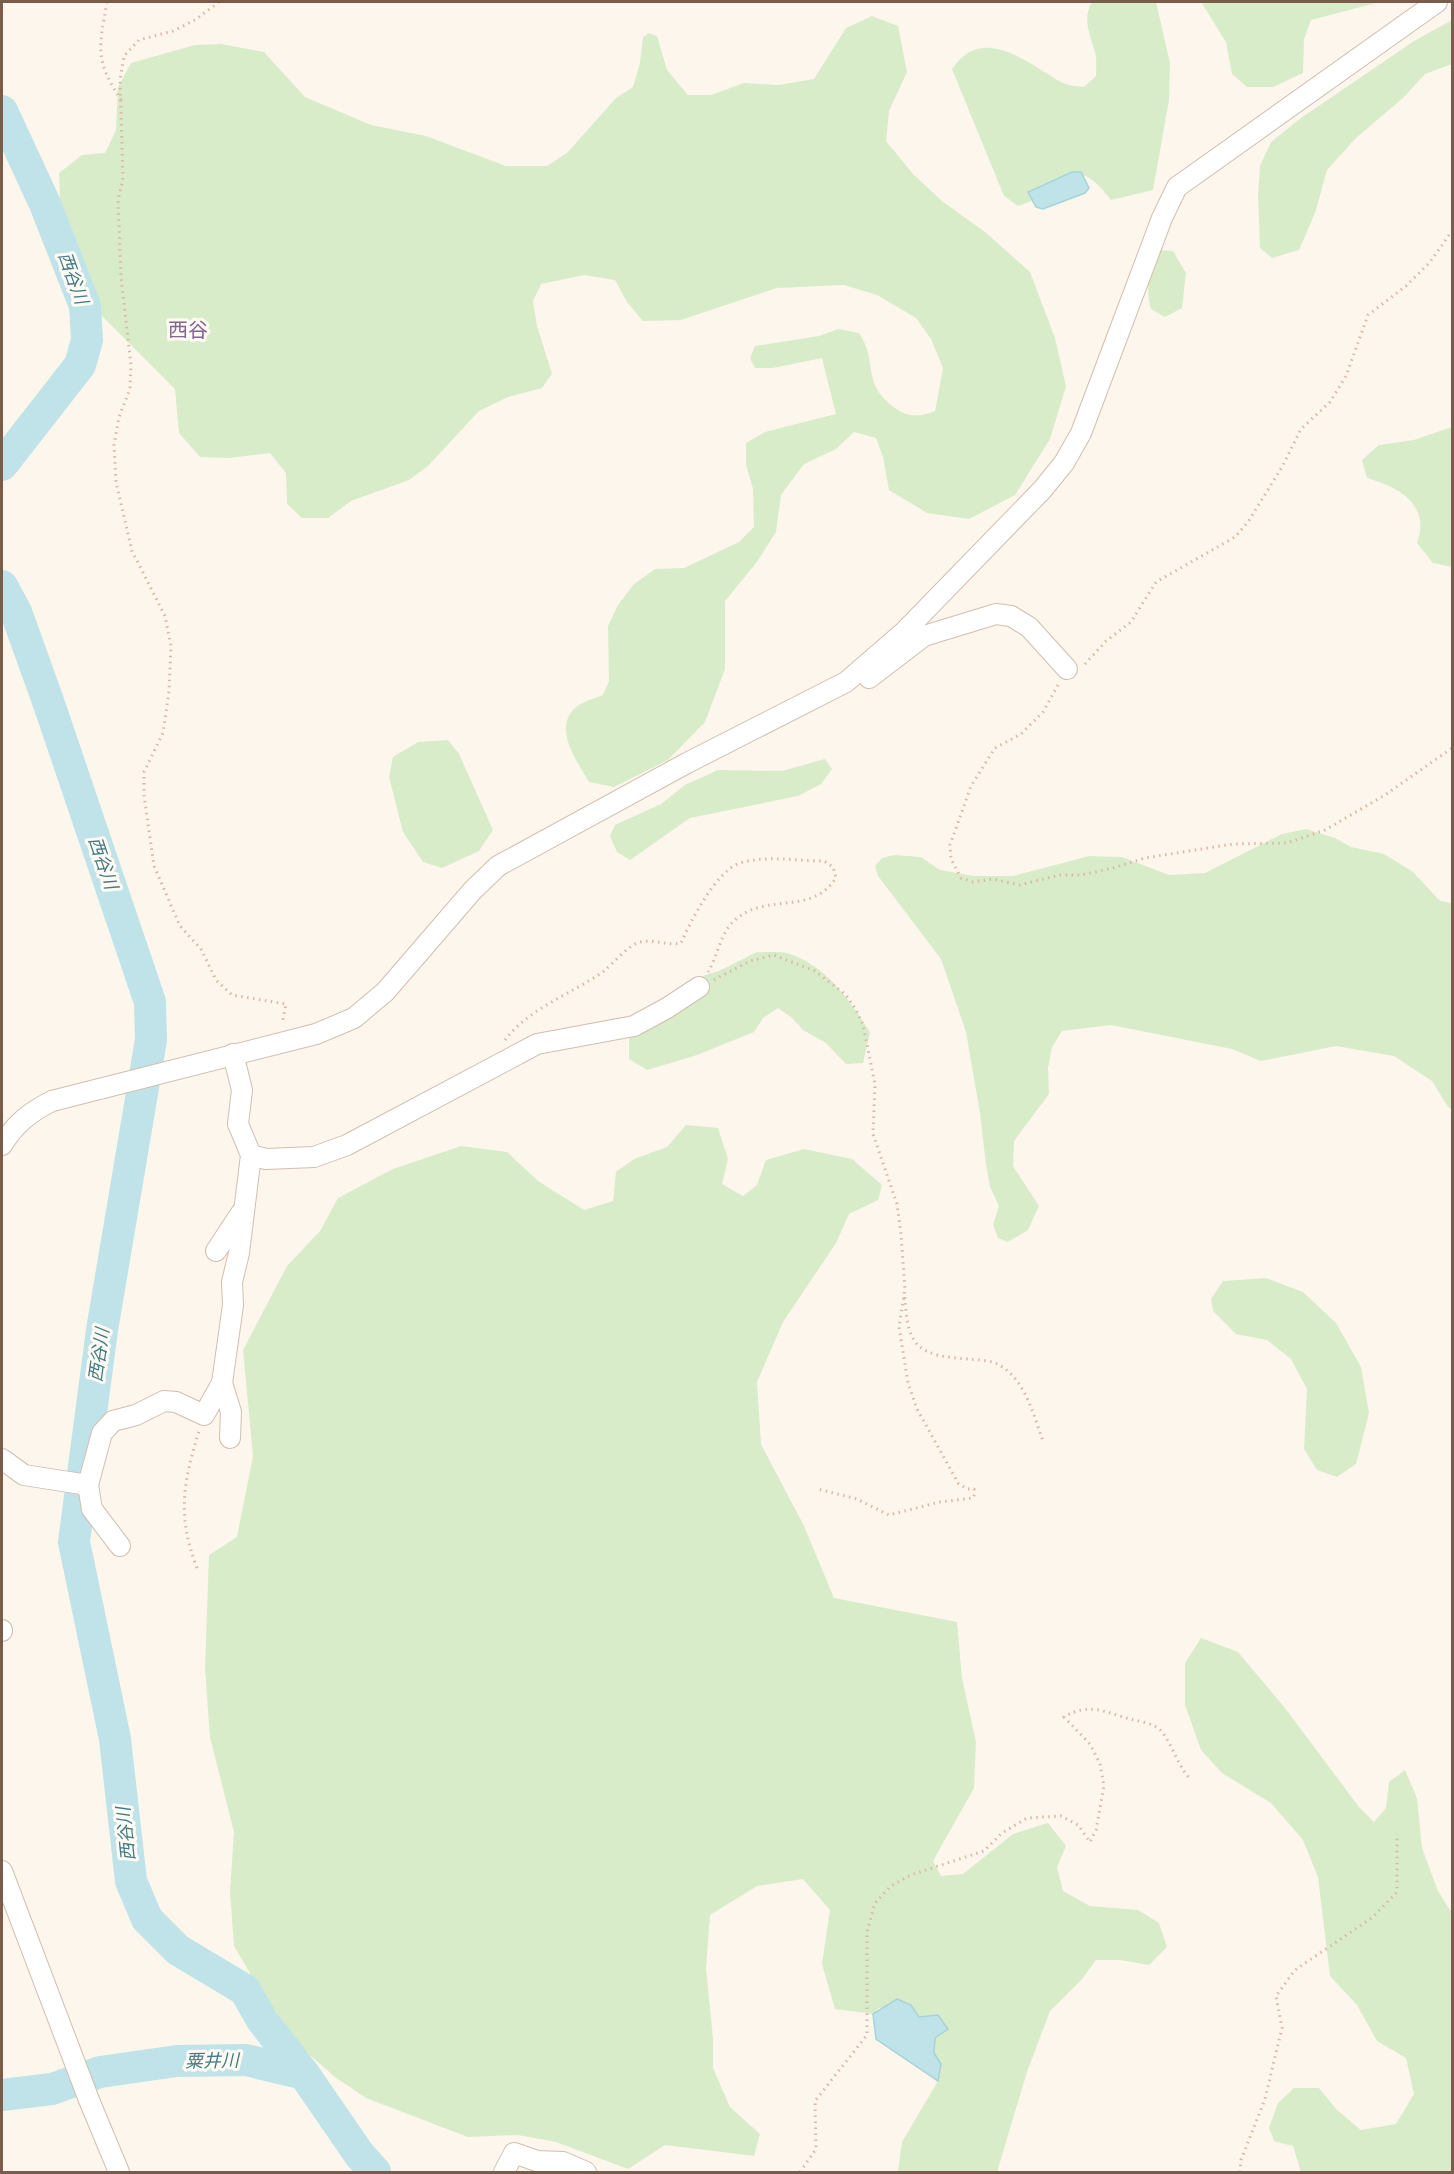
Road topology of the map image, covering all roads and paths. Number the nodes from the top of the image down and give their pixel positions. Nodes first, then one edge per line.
1 (107, 2) edge
2 (219, 2) edge
3 (1437, 2) edge
4 (122, 101) junction
5 (1452, 231) edge
6 (1067, 669) junction
7 (846, 682) junction
8 (1452, 748) edge
9 (699, 987) junction
10 (279, 1043) junction
11 (500, 1046) dead end
12 (233, 1054) junction
13 (2, 1145) edge
14 (251, 1155) junction
15 (242, 1212) junction
16 (216, 1251) dead end
17 (905, 1289) junction
18 (222, 1383) junction
19 (204, 1415) junction
20 (230, 1438) dead end
21 (1043, 1441) dead end
22 (2, 1459) edge
23 (81, 1484) junction
24 (818, 1489) dead end
25 (120, 1546) dead end
26 (197, 1569) dead end
27 (1191, 1780) dead end
28 (1397, 1834) dead end
29 (2, 1870) edge
30 (119, 2172) edge
31 (504, 2172) edge
32 (586, 2172) edge
33 (800, 2172) edge
34 (1240, 2172) edge

1 - 4 path
2 - 4 path
3 - 7 street
4 - 10 path
5 - 6 path
6 - 7 street
6 - 8 path
7 - 10 street
9 - 11 path
9 - 14 street
9 - 17 path
10 - 12 street
12 - 13 street
12 - 14 street
14 - 15 street
15 - 16 street
15 - 18 street
17 - 21 path
17 - 24 path
18 - 19 street
18 - 20 street
19 - 23 street
19 - 26 path
22 - 23 street
23 - 25 street
27 - 33 path
28 - 34 path
29 - 30 street
31 - 32 street

